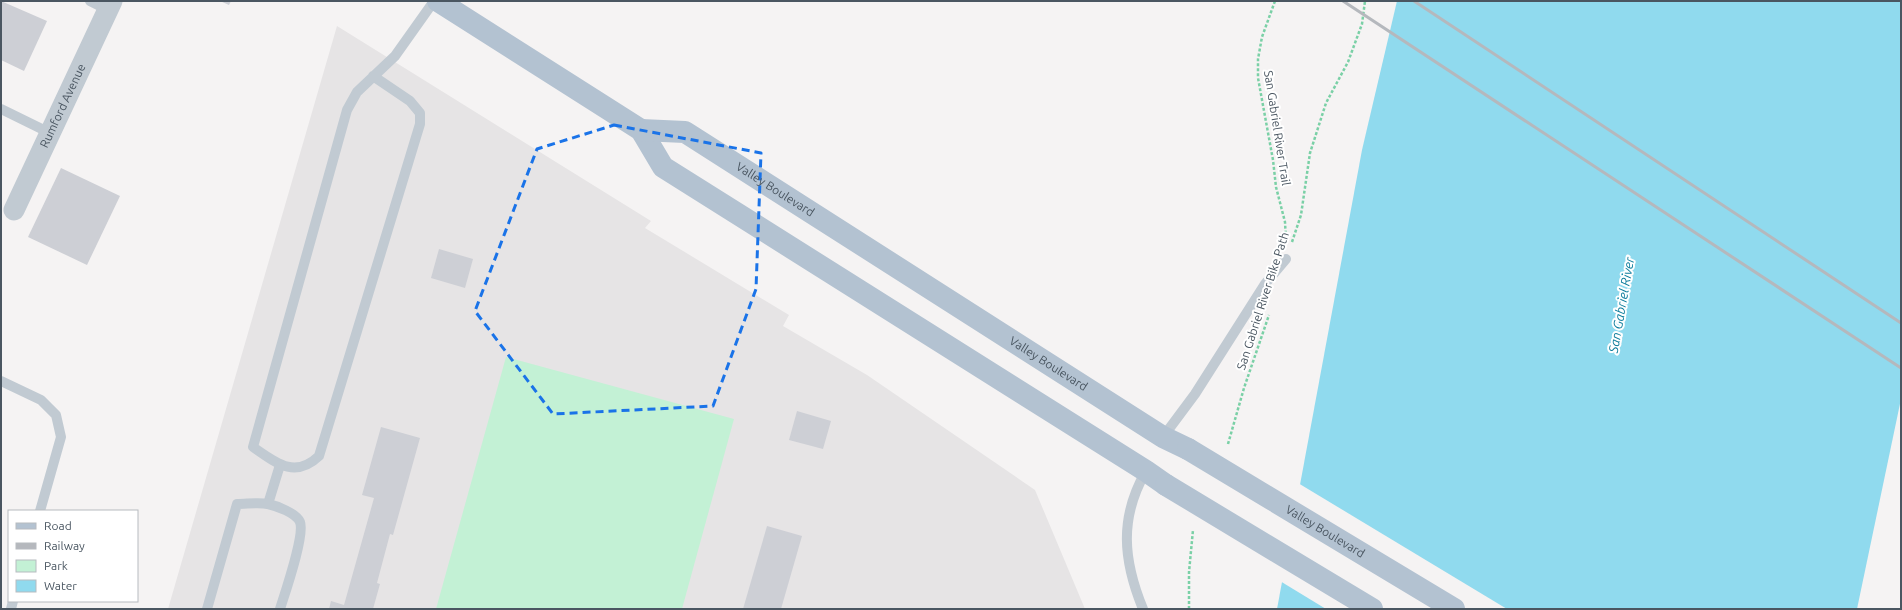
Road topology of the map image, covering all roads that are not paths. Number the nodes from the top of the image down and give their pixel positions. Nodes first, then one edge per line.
1 (434, 1) edge
2 (438, 1) edge
3 (103, 4) edge
4 (373, 76) junction
5 (1, 109) edge
6 (641, 130) junction
7 (50, 134) junction
8 (14, 210) dead end
9 (1286, 259) road end
10 (1, 381) edge
11 (1163, 438) junction
12 (280, 465) junction
13 (1146, 471) junction
14 (268, 504) junction
15 (40, 510) edge
16 (207, 609) edge
17 (280, 609) edge
18 (1143, 609) edge
19 (1372, 609) edge
20 (1454, 609) edge

1 - 4 lane
2 - 6 main road, Valley Boulevard
3 - 7 street, Rumford Avenue
4 - 12 lane
4 - 12 lane
5 - 7 lane
6 - 11 main road, Valley Boulevard
6 - 13 main road, Valley Boulevard
7 - 8 street, Rumford Avenue
9 - 11 lane
10 - 15 lane
11 - 20 main road, Valley Boulevard, bridge
12 - 14 lane
13 - 18 lane
13 - 19 main road, Valley Boulevard, bridge
14 - 16 lane
14 - 17 lane

